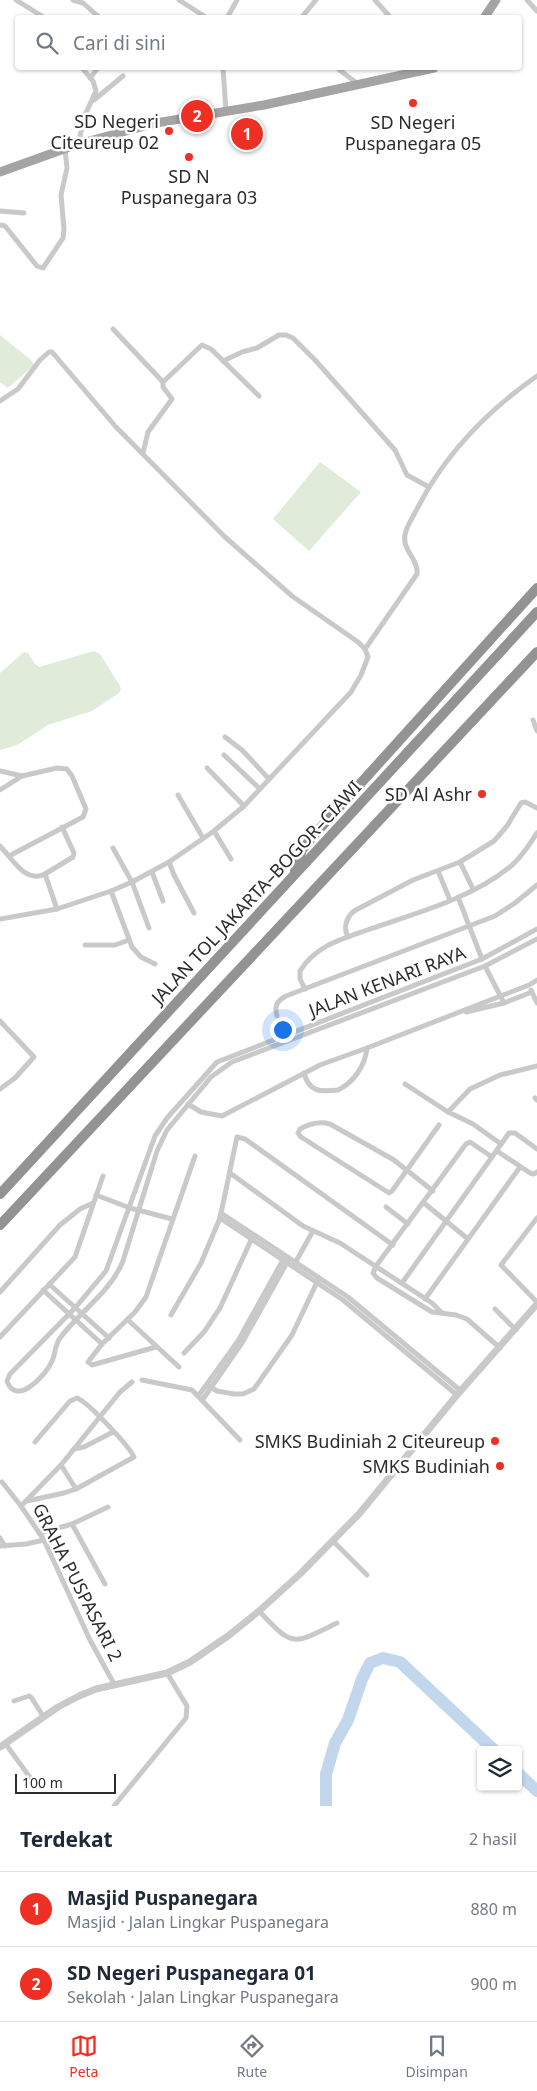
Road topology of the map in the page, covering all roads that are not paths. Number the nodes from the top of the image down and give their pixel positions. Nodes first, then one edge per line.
1 (16, 0) edge
2 (73, 0) edge
3 (179, 0) edge
4 (237, 0) edge
5 (316, 0) edge
6 (375, 0) edge
7 (496, 0) edge
8 (527, 0) edge
9 (537, 11) edge
10 (40, 15) edge
11 (97, 15) edge
12 (202, 15) edge
13 (229, 15) edge
14 (304, 15) edge
15 (388, 15) edge
16 (486, 15) edge
17 (84, 70) edge
18 (96, 70) edge
19 (223, 70) edge
20 (340, 70) edge
21 (425, 70) edge
22 (123, 76) dead end
23 (90, 78) junction
24 (360, 85) junction
25 (92, 102) junction
26 (226, 111) junction
27 (78, 144) junction
28 (65, 149) junction
29 (0, 172) edge
30 (0, 211) edge
31 (24, 213) dead end
32 (0, 225) edge
33 (114, 329) dead end
34 (223, 361) junction
35 (537, 376) edge
36 (163, 382) junction
37 (259, 396) dead end
38 (0, 401) edge
39 (143, 453) junction
40 (429, 487) junction
41 (537, 588) edge
42 (537, 612) edge
43 (365, 649) junction
44 (537, 652) edge
45 (533, 720) dead end
46 (537, 731) edge
47 (225, 738) dead end
48 (224, 754) dead end
49 (207, 768) dead end
50 (0, 771) edge
51 (22, 776) junction
52 (270, 779) junction
53 (260, 789) junction
54 (0, 790) edge
55 (178, 795) dead end
56 (244, 806) junction
57 (537, 808) edge
58 (62, 827) junction
59 (214, 831) junction
60 (537, 833) edge
61 (204, 838) junction
62 (0, 846) edge
63 (113, 848) dead end
64 (9, 856) junction
65 (230, 859) dead end
66 (169, 862) junction
67 (460, 862) junction
68 (438, 871) junction
69 (152, 872) junction
70 (45, 874) junction
71 (294, 874) junction
72 (132, 882) junction
73 (537, 885) edge
74 (473, 889) junction
75 (112, 891) junction
76 (458, 897) junction
77 (450, 900) junction
78 (163, 901) dead end
79 (56, 909) junction
80 (194, 913) dead end
81 (0, 919) edge
82 (469, 927) junction
83 (149, 928) dead end
84 (537, 929) edge
85 (348, 937) junction
86 (129, 940) junction
87 (537, 940) edge
88 (85, 946) dead end
89 (482, 959) junction
90 (155, 964) dead end
91 (485, 966) junction
92 (537, 980) edge
93 (529, 985) junction
94 (305, 989) junction
95 (396, 991) junction
96 (532, 992) junction
97 (500, 995) junction
98 (399, 998) junction
99 (504, 1003) junction
100 (537, 1004) edge
101 (460, 1013) junction
102 (277, 1016) dead end
103 (0, 1021) edge
104 (367, 1048) junction
105 (240, 1052) junction
106 (243, 1058) junction
107 (537, 1066) edge
108 (304, 1074) junction
109 (405, 1084) dead end
110 (0, 1089) edge
111 (188, 1092) junction
112 (193, 1097) junction
113 (188, 1104) junction
114 (448, 1112) junction
115 (439, 1125) dead end
116 (501, 1144) junction
117 (537, 1149) edge
118 (497, 1150) junction
119 (195, 1156) dead end
120 (492, 1157) junction
121 (520, 1168) junction
122 (408, 1170) junction
123 (537, 1172) edge
124 (230, 1173) junction
125 (103, 1176) dead end
126 (433, 1191) junction
127 (0, 1194) edge
128 (96, 1195) junction
129 (93, 1203) junction
130 (424, 1203) junction
131 (386, 1207) dead end
132 (130, 1208) junction
133 (139, 1210) junction
134 (220, 1216) junction
135 (537, 1218) edge
136 (172, 1219) junction
137 (447, 1221) junction
138 (408, 1224) junction
139 (0, 1225) edge
140 (313, 1231) junction
141 (253, 1237) junction
142 (468, 1239) junction
143 (393, 1245) junction
144 (286, 1259) junction
145 (294, 1264) junction
146 (376, 1266) junction
147 (318, 1280) junction
148 (50, 1284) junction
149 (402, 1284) junction
150 (44, 1290) junction
151 (0, 1292) edge
152 (426, 1299) junction
153 (537, 1303) edge
154 (76, 1308) junction
155 (495, 1309) dead end
156 (442, 1313) junction
157 (70, 1314) junction
158 (83, 1314) junction
159 (171, 1315) dead end
160 (76, 1320) junction
161 (128, 1320) junction
162 (516, 1330) junction
163 (0, 1337) edge
164 (109, 1338) junction
165 (102, 1344) junction
166 (156, 1347) junction
167 (500, 1348) junction
168 (184, 1353) dead end
169 (179, 1367) dead end
170 (142, 1380) dead end
171 (132, 1382) dead end
172 (210, 1387) junction
173 (459, 1393) junction
174 (201, 1397) junction
175 (100, 1417) junction
176 (114, 1432) junction
177 (240, 1440) dead end
178 (35, 1442) dead end
179 (74, 1450) junction
180 (61, 1465) junction
181 (2, 1482) dead end
182 (76, 1489) junction
183 (26, 1501) junction
184 (21, 1506) junction
185 (108, 1507) dead end
186 (72, 1524) junction
187 (40, 1534) junction
188 (0, 1538) edge
189 (44, 1540) junction
190 (333, 1541) junction
191 (3, 1546) edge
192 (367, 1575) dead end
193 (105, 1584) dead end
194 (259, 1611) junction
195 (337, 1623) dead end
196 (167, 1673) junction
197 (114, 1684) junction
198 (14, 1701) dead end
199 (43, 1716) junction
200 (2, 1745) edge
201 (34, 1783) dead end
202 (114, 1806) edge

1 - 10 street
2 - 11 street
3 - 12 street
4 - 13 street
5 - 14 street
6 - 15 street
7 - 16 main road
8 - 9 street
17 - 23 street
18 - 23 street
19 - 26 street
20 - 24 street
21 - 24 main road
22 - 25 street
23 - 25 street
24 - 26 main road
25 - 27 street
26 - 27 main road
27 - 28 main road
28 - 29 main road
28 - 32 street
30 - 31 street
33 - 36 street
34 - 36 street
34 - 37 street
34 - 40 street
35 - 40 street
36 - 39 street
38 - 39 street
39 - 43 street
40 - 43 street
41 - 71 highway
42 - 71 highway, JALAN TOL JAKARTA–BOGOR–CIAWI
43 - 52 street
44 - 139 highway
45 - 46 street
47 - 52 street
48 - 53 street
49 - 56 street
50 - 51 street
51 - 54 street
51 - 58 street
52 - 53 street
53 - 56 street
55 - 61 street
56 - 59 street
57 - 67 street
58 - 64 street
58 - 70 street
59 - 61 street
59 - 65 street
60 - 74 street
61 - 66 street
62 - 64 street
63 - 72 street
64 - 70 street
66 - 69 street
66 - 80 street
67 - 68 street
67 - 74 street
68 - 77 street
68 - 85 street
69 - 72 street
69 - 78 street
70 - 79 street
71 - 127 highway, JALAN TOL JAKARTA–BOGOR–CIAWI
72 - 75 street
72 - 83 street
73 - 82 street
74 - 76 street
75 - 79 street
75 - 86 street
76 - 77 street
76 - 82 street
77 - 85 street
79 - 81 street
82 - 89 street
82 - 94 street
84 - 89 street, JALAN KENARI RAYA
85 - 94 street
86 - 88 street
86 - 90 street
87 - 91 street, JALAN KENARI RAYA
89 - 95 street, JALAN KENARI RAYA
91 - 97 street
91 - 98 street, JALAN KENARI RAYA
92 - 93 street
93 - 96 street
93 - 97 street
94 - 102 street
95 - 98 street
95 - 105 street, JALAN KENARI RAYA
96 - 99 street
96 - 100 street
97 - 99 street
97 - 101 street
98 - 106 street, JALAN KENARI RAYA
99 - 101 street
101 - 104 street
103 - 110 street
104 - 108 street
104 - 108 street
105 - 106 street
105 - 111 street, JALAN KENARI RAYA
106 - 112 street, JALAN KENARI RAYA
107 - 114 street
108 - 113 street
109 - 114 street
111 - 112 street
111 - 132 street, JALAN KENARI RAYA
112 - 113 street, JALAN KENARI RAYA
113 - 133 street, JALAN KENARI RAYA
114 - 116 street
115 - 122 street
116 - 117 street
116 - 118 street
118 - 120 street
118 - 121 street
119 - 136 street
120 - 126 street
120 - 137 street
121 - 123 street
121 - 142 street
122 - 122 street
122 - 126 street
124 - 134 street
124 - 140 street
124 - 143 street
125 - 128 street
126 - 130 street
128 - 129 street
128 - 132 street
129 - 148 street
129 - 151 street
130 - 137 street
130 - 138 street
131 - 138 street
132 - 133 street
132 - 154 street, JALAN KENARI RAYA
133 - 136 street
133 - 158 street, JALAN KENARI RAYA
134 - 141 street
134 - 159 street
135 - 153 street
136 - 161 street
137 - 142 street
137 - 149 street
138 - 143 street
140 - 145 street
140 - 146 street
141 - 144 street
141 - 168 street
142 - 152 street
143 - 146 street
144 - 145 street
144 - 172 street
145 - 147 street
146 - 149 street
146 - 156 street
147 - 172 street
147 - 173 street
148 - 150 street
148 - 154 street
149 - 152 street
150 - 157 street
150 - 163 street
152 - 156 street
153 - 162 street
154 - 157 street, JALAN KENARI RAYA
154 - 158 street
155 - 162 street
156 - 167 street
157 - 160 street
157 - 160 street, JALAN KENARI RAYA
158 - 160 street, JALAN KENARI RAYA
158 - 164 street
160 - 165 street
161 - 164 street
161 - 166 street
162 - 167 street
164 - 165 street
165 - 166 street
166 - 169 street
167 - 173 street
170 - 174 street
171 - 175 street, GRAHA PUSPASARI 2
172 - 174 street
173 - 190 street
174 - 177 street
175 - 176 street
175 - 178 street
175 - 179 street, GRAHA PUSPASARI 2
176 - 179 street
176 - 182 street
179 - 180 street, GRAHA PUSPASARI 2
180 - 182 street
180 - 183 street, GRAHA PUSPASARI 2
181 - 184 street
182 - 183 street
183 - 184 street, GRAHA PUSPASARI 2
184 - 187 street, GRAHA PUSPASARI 2
185 - 186 street
186 - 187 street
186 - 193 street
187 - 189 street, GRAHA PUSPASARI 2
188 - 191 street
189 - 191 street
189 - 197 street, GRAHA PUSPASARI 2
190 - 192 street
190 - 194 street
194 - 195 street
194 - 196 street
196 - 197 street
196 - 202 street
197 - 199 street
198 - 199 street
199 - 200 street
200 - 201 street

